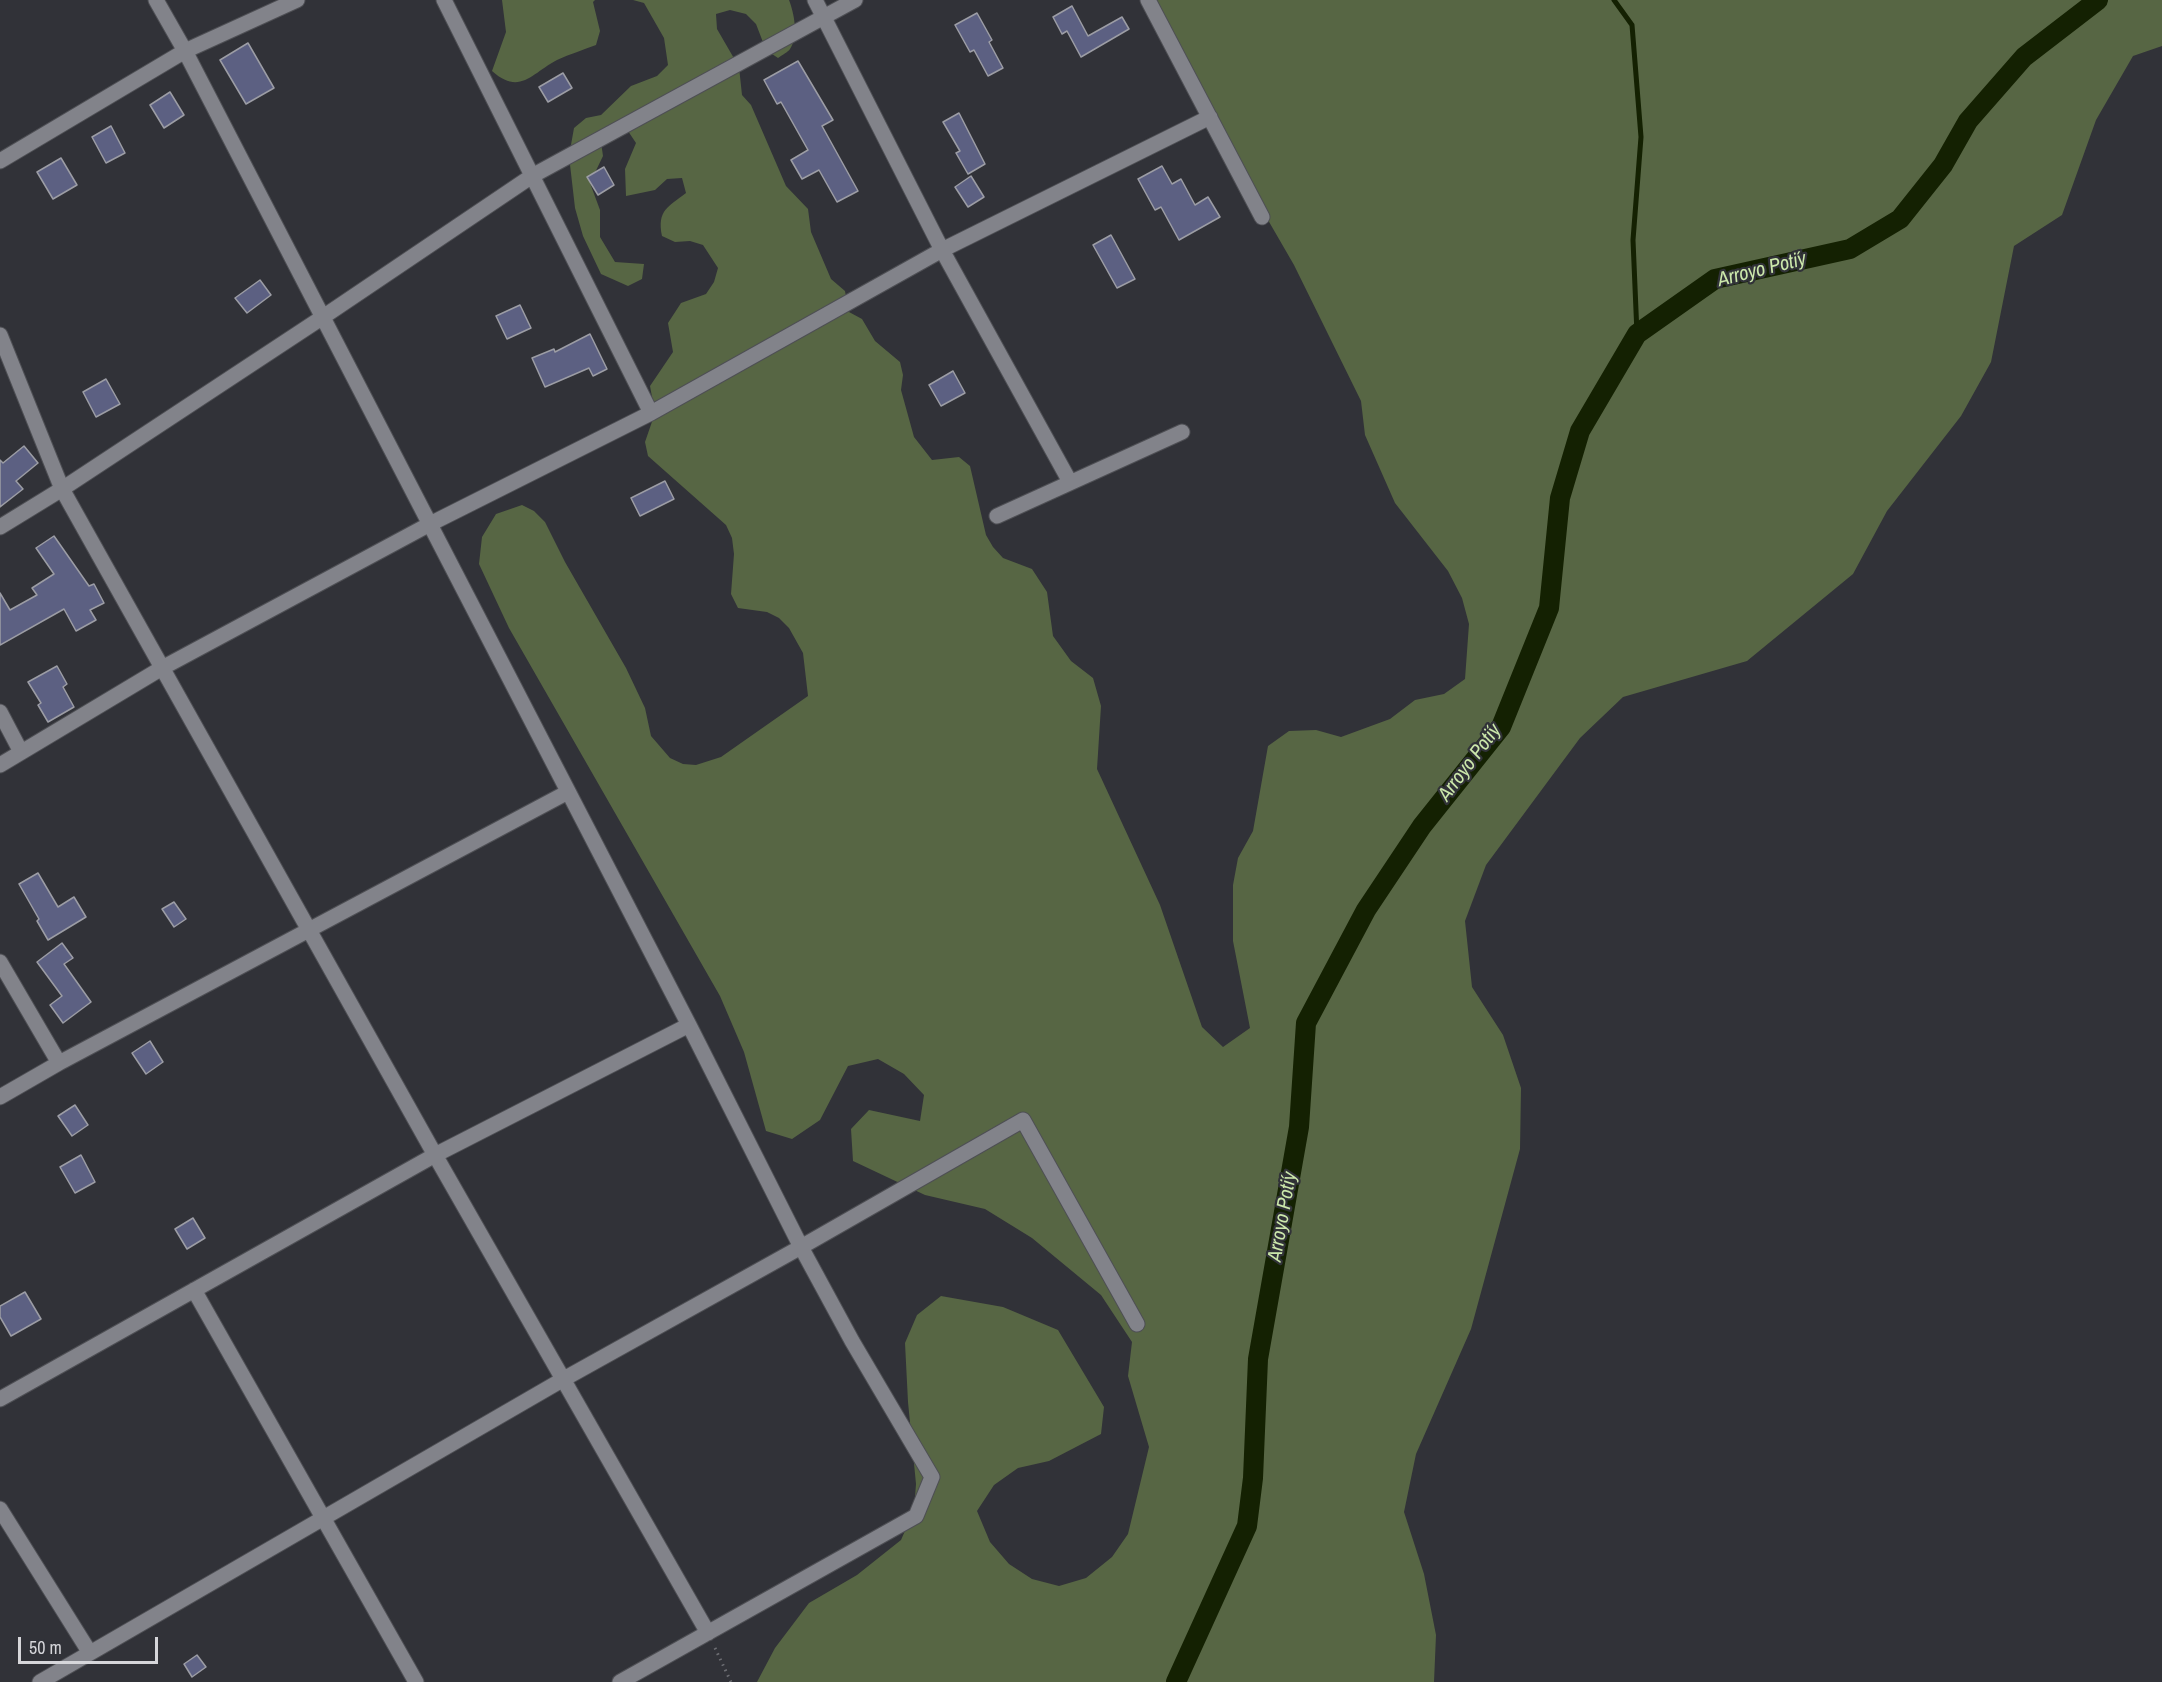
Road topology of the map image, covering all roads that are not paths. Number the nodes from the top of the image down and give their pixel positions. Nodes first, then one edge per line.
1 (156, 0) edge
2 (297, 0) edge
3 (444, 0) edge
4 (815, 0) edge
5 (855, 0) edge
6 (1148, 0) edge
7 (824, 17) junction
8 (185, 51) junction
9 (1210, 117) junction
10 (0, 161) edge
11 (532, 176) junction
12 (1262, 217) dead end
13 (942, 250) junction
14 (323, 317) junction
15 (0, 335) edge
16 (651, 413) junction
17 (1182, 432) dead end
18 (1070, 482) junction
19 (62, 489) junction
20 (997, 516) dead end
21 (430, 524) junction
22 (0, 527) edge
23 (162, 668) junction
24 (0, 712) edge
25 (21, 752) junction
26 (0, 765) edge
27 (568, 792) junction
28 (309, 930) junction
29 (0, 962) edge
30 (688, 1025) junction
31 (59, 1063) junction
32 (0, 1097) edge
33 (435, 1155) junction
34 (801, 1247) junction
35 (194, 1290) junction
36 (1137, 1324) dead end
37 (562, 1380) junction
38 (0, 1399) edge
39 (0, 1509) edge
40 (322, 1518) junction
41 (708, 1633) junction
42 (90, 1653) junction
43 (40, 1682) edge
44 (416, 1682) edge
45 (620, 1682) edge

1 - 8 street
2 - 8 street
3 - 11 street
4 - 7 street
5 - 7 street
6 - 9 street
7 - 11 street
7 - 13 street
8 - 10 street
8 - 14 street
9 - 12 street
9 - 13 street
11 - 14 street
11 - 16 street
13 - 16 street
13 - 18 street
14 - 19 street
14 - 21 street
15 - 19 street
16 - 21 street
17 - 18 street
18 - 20 street
19 - 22 street
19 - 23 street
21 - 23 street
21 - 27 street
23 - 25 street
23 - 28 street
24 - 25 street
25 - 26 street
27 - 28 street
27 - 30 street
28 - 31 street
28 - 33 street
29 - 31 street
30 - 33 street
30 - 34 street
31 - 32 street
33 - 35 street
33 - 37 street
34 - 36 street
34 - 37 street
34 - 41 street
35 - 38 street
35 - 40 street
37 - 40 street
37 - 41 street
39 - 42 street
40 - 42 street
40 - 44 street
41 - 45 street
42 - 43 street

